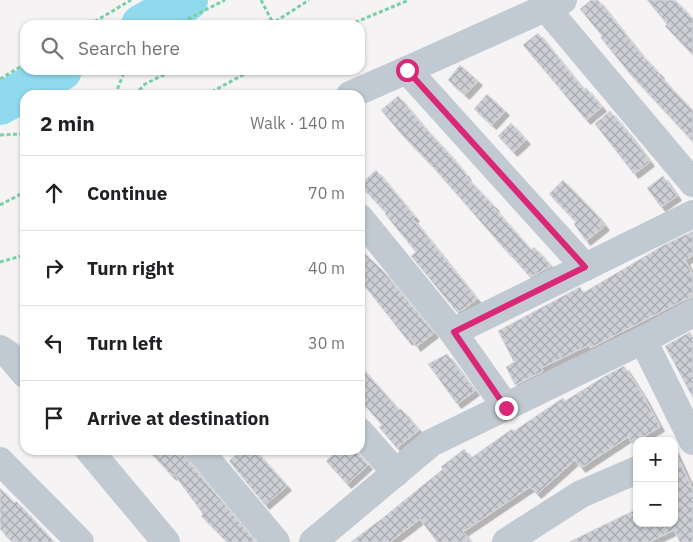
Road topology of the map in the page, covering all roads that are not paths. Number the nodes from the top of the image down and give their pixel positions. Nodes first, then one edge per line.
1 (554, 4) edge
2 (407, 70) junction
3 (361, 90) edge
4 (693, 183) edge
5 (693, 214) edge
6 (365, 224) edge
7 (585, 267) junction
8 (693, 313) edge
9 (454, 332) junction
10 (643, 340) junction
11 (0, 349) edge
12 (20, 368) edge
13 (506, 408) junction
14 (365, 438) edge
15 (693, 441) edge
16 (693, 446) edge
17 (678, 452) edge
18 (93, 455) edge
19 (203, 455) edge
20 (0, 461) edge
21 (633, 472) edge
22 (396, 473) junction
23 (80, 542) edge
24 (166, 542) edge
25 (276, 542) edge
26 (313, 542) edge
27 (506, 542) edge

1 - 2 street
1 - 4 street
2 - 3 street
2 - 7 street
5 - 7 street
6 - 9 street
7 - 9 street
8 - 10 street
9 - 13 street
10 - 13 street
10 - 15 street
11 - 12 street
13 - 22 street
14 - 22 street
16 - 17 street
18 - 24 street
19 - 25 street
20 - 23 street
21 - 27 street
22 - 26 street

